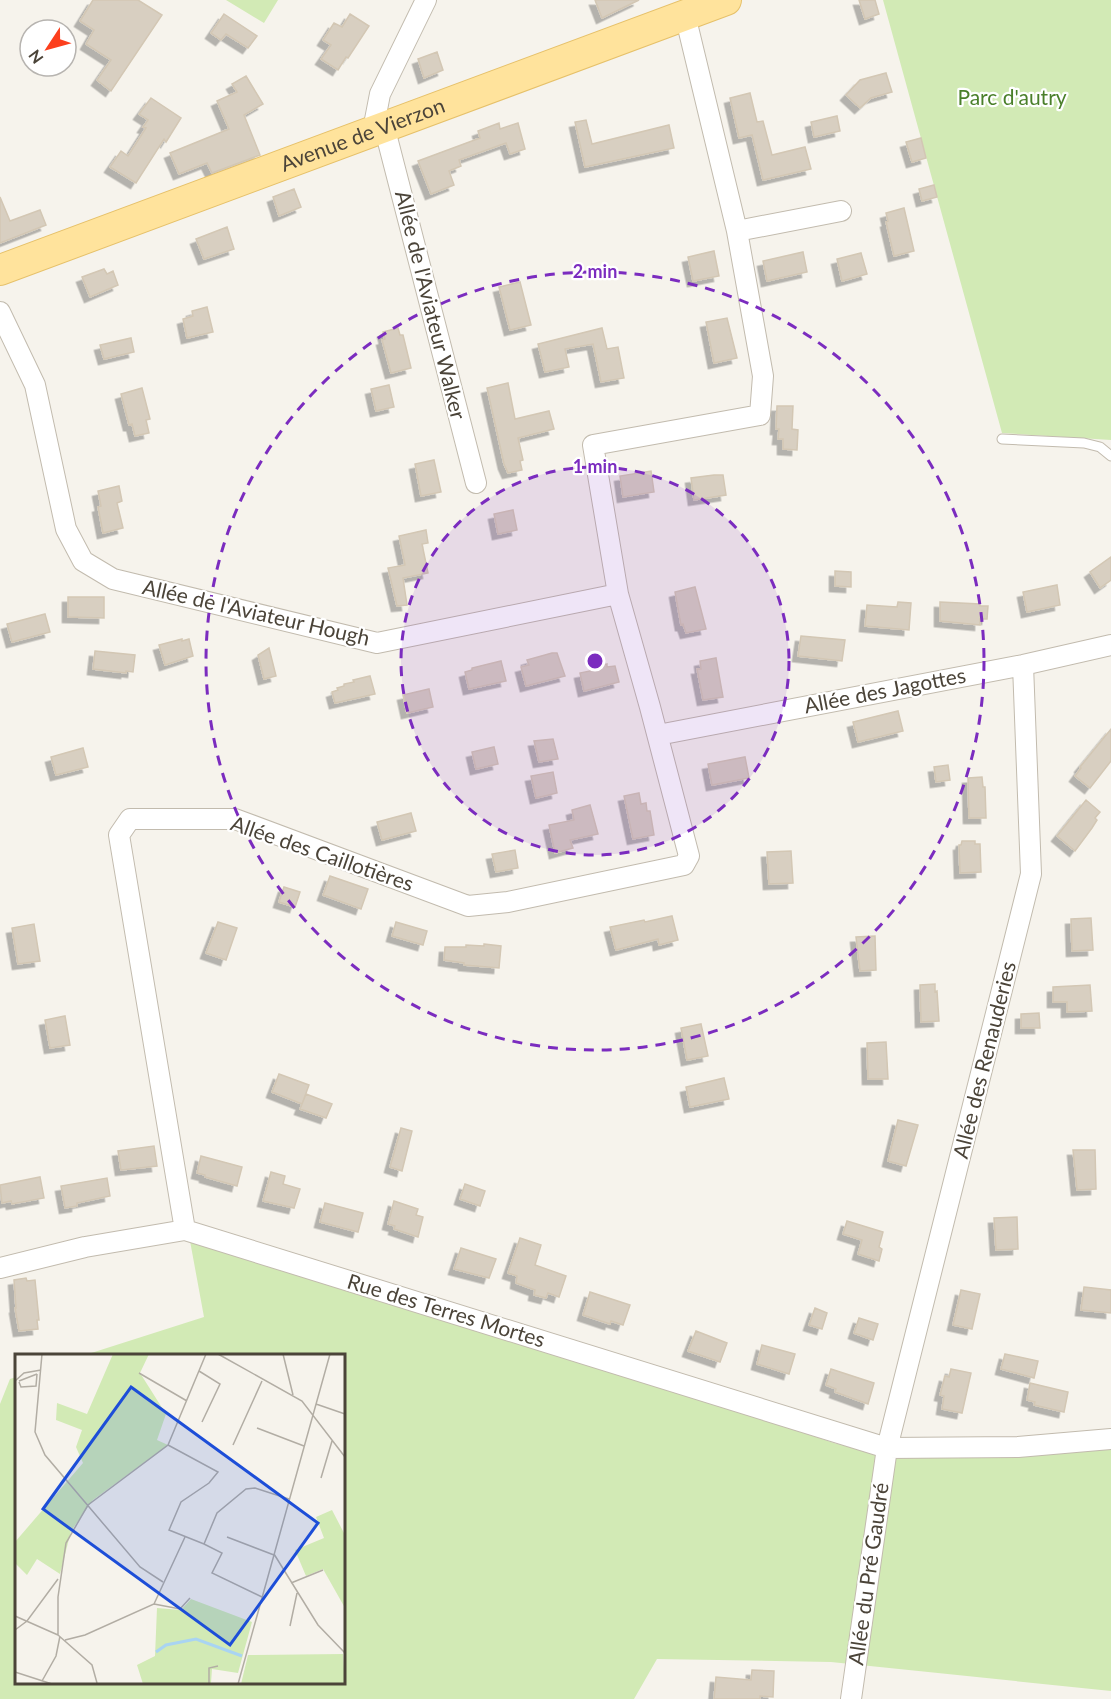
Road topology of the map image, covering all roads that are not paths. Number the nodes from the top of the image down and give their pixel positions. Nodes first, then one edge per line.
1 (426, 0) edge
2 (726, 0) edge
3 (685, 15) junction
4 (378, 128) junction
5 (841, 211) dead end
6 (737, 231) junction
7 (0, 270) edge
8 (0, 312) edge
9 (1002, 439) dead end
10 (1111, 456) edge
11 (476, 483) dead end
12 (618, 594) junction
13 (1111, 645) edge
14 (1023, 665) junction
15 (658, 735) junction
16 (185, 1230) junction
17 (0, 1268) edge
18 (1111, 1438) edge
19 (887, 1449) junction
20 (852, 1699) edge

1 - 4 street
2 - 3 main road, Avenue de Vierzon
3 - 4 main road, Avenue de Vierzon
3 - 6 street
4 - 7 main road, Avenue de Vierzon
4 - 11 street, Allée de l'Aviateur Walker
5 - 6 street
6 - 12 street
8 - 12 street, Allée de l'Aviateur Hough
9 - 10 lane
12 - 15 street
13 - 14 street, Allée des Jagottes
14 - 15 street, Allée des Jagottes
14 - 19 street, Allée des Renauderies
15 - 16 street, Allée des Caillotières
16 - 17 street, Rue des Terres Mortes
16 - 19 street, Rue des Terres Mortes
18 - 19 street, Rue des Terres Mortes
19 - 20 street, Allée du Pré Gaudré

